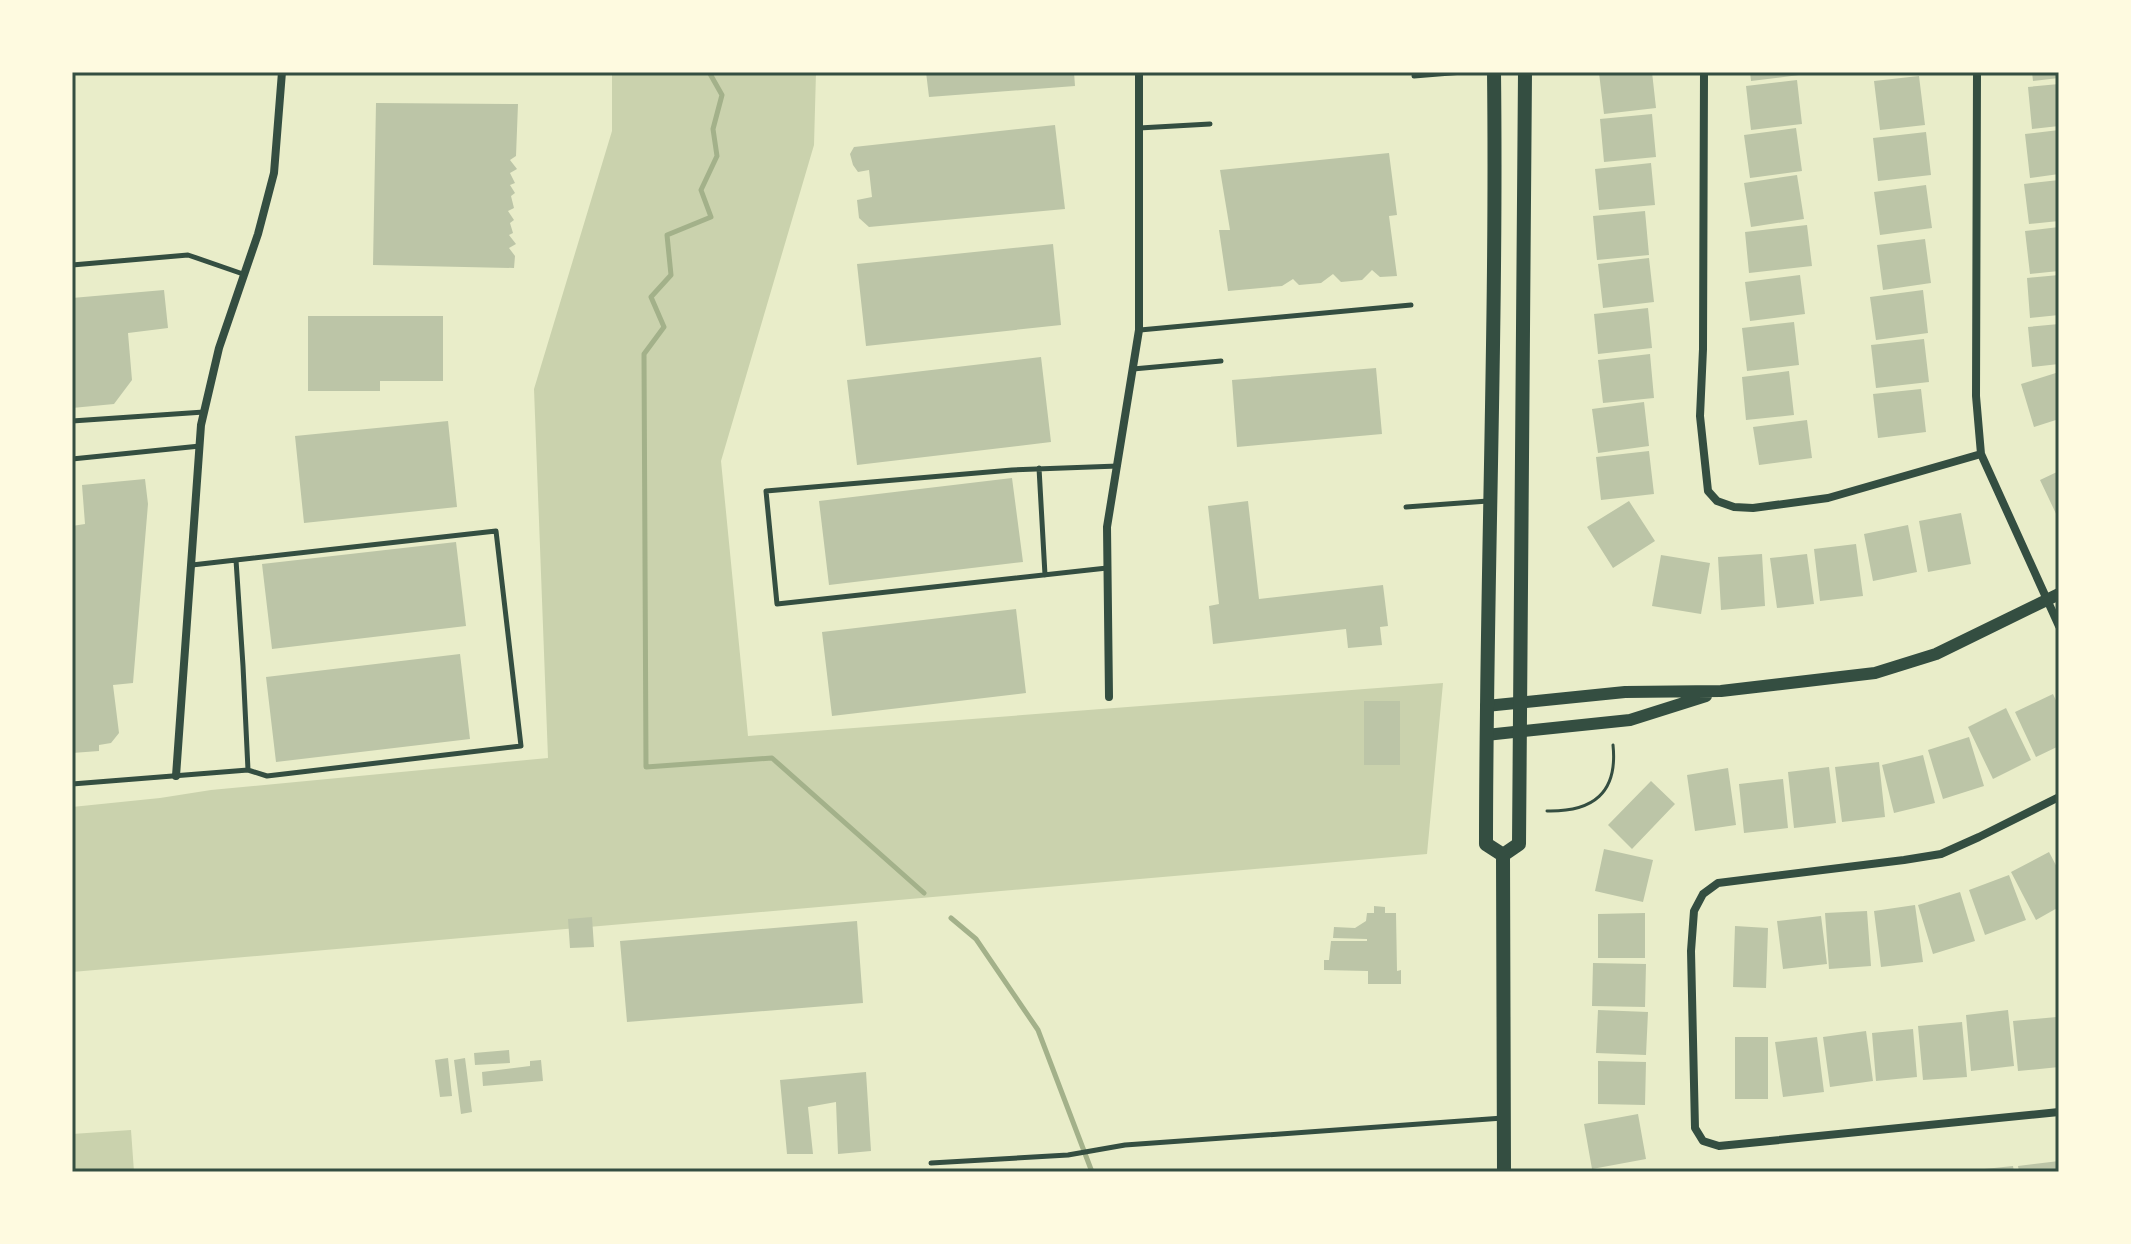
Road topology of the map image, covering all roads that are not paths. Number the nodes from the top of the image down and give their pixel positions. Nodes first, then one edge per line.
1 (282, 72) edge
2 (1139, 72) edge
3 (1463, 72) edge
4 (1494, 72) edge
5 (1525, 72) edge
6 (1704, 72) edge
7 (1977, 72) edge
8 (1414, 76) dead end
9 (1210, 124) dead end
10 (1139, 128) junction
11 (72, 265) edge
12 (243, 274) junction
13 (1411, 305) dead end
14 (1139, 330) junction
15 (1221, 361) dead end
16 (1133, 369) junction
17 (205, 412) junction
18 (72, 421) edge
19 (200, 446) junction
20 (1981, 454) junction
21 (72, 459) edge
22 (1118, 466) junction
23 (1039, 468) junction
24 (1489, 501) junction
25 (1406, 507) dead end
26 (236, 560) junction
27 (192, 565) junction
28 (1108, 568) junction
29 (1045, 575) junction
30 (2053, 597) edge
31 (2059, 626) edge
32 (1721, 691) junction
33 (1109, 697) dead end
34 (1519, 703) junction
35 (1486, 706) junction
36 (1518, 731) junction
37 (1486, 735) junction
38 (248, 770) junction
39 (176, 776) junction
40 (72, 784) edge
41 (2059, 797) edge
42 (1503, 855) junction
43 (2059, 1112) edge
44 (1504, 1118) junction
45 (931, 1163) dead end
46 (1504, 1172) edge

1 - 12 street
2 - 10 street
3 - 8 lane
4 - 24 main road
5 - 34 main road
6 - 20 street
7 - 20 street
9 - 10 lane
10 - 14 street
11 - 12 lane
12 - 17 street
13 - 14 lane
14 - 16 street
15 - 16 lane
16 - 22 street
17 - 18 lane
17 - 19 street
19 - 21 lane
19 - 27 street
20 - 30 street
22 - 23 lane
22 - 28 street
23 - 29 lane
23 - 29 lane
24 - 25 lane
24 - 35 main road
26 - 27 lane
26 - 38 lane
26 - 38 lane
27 - 39 street
28 - 29 lane
28 - 33 street
30 - 31 street
30 - 32 street
32 - 34 street
32 - 36 street
34 - 35 street
34 - 36 main road
35 - 37 main road
36 - 37 street
36 - 42 main road
37 - 42 main road
38 - 39 lane
39 - 40 lane
41 - 43 street
42 - 44 main road
44 - 45 lane
44 - 46 main road

